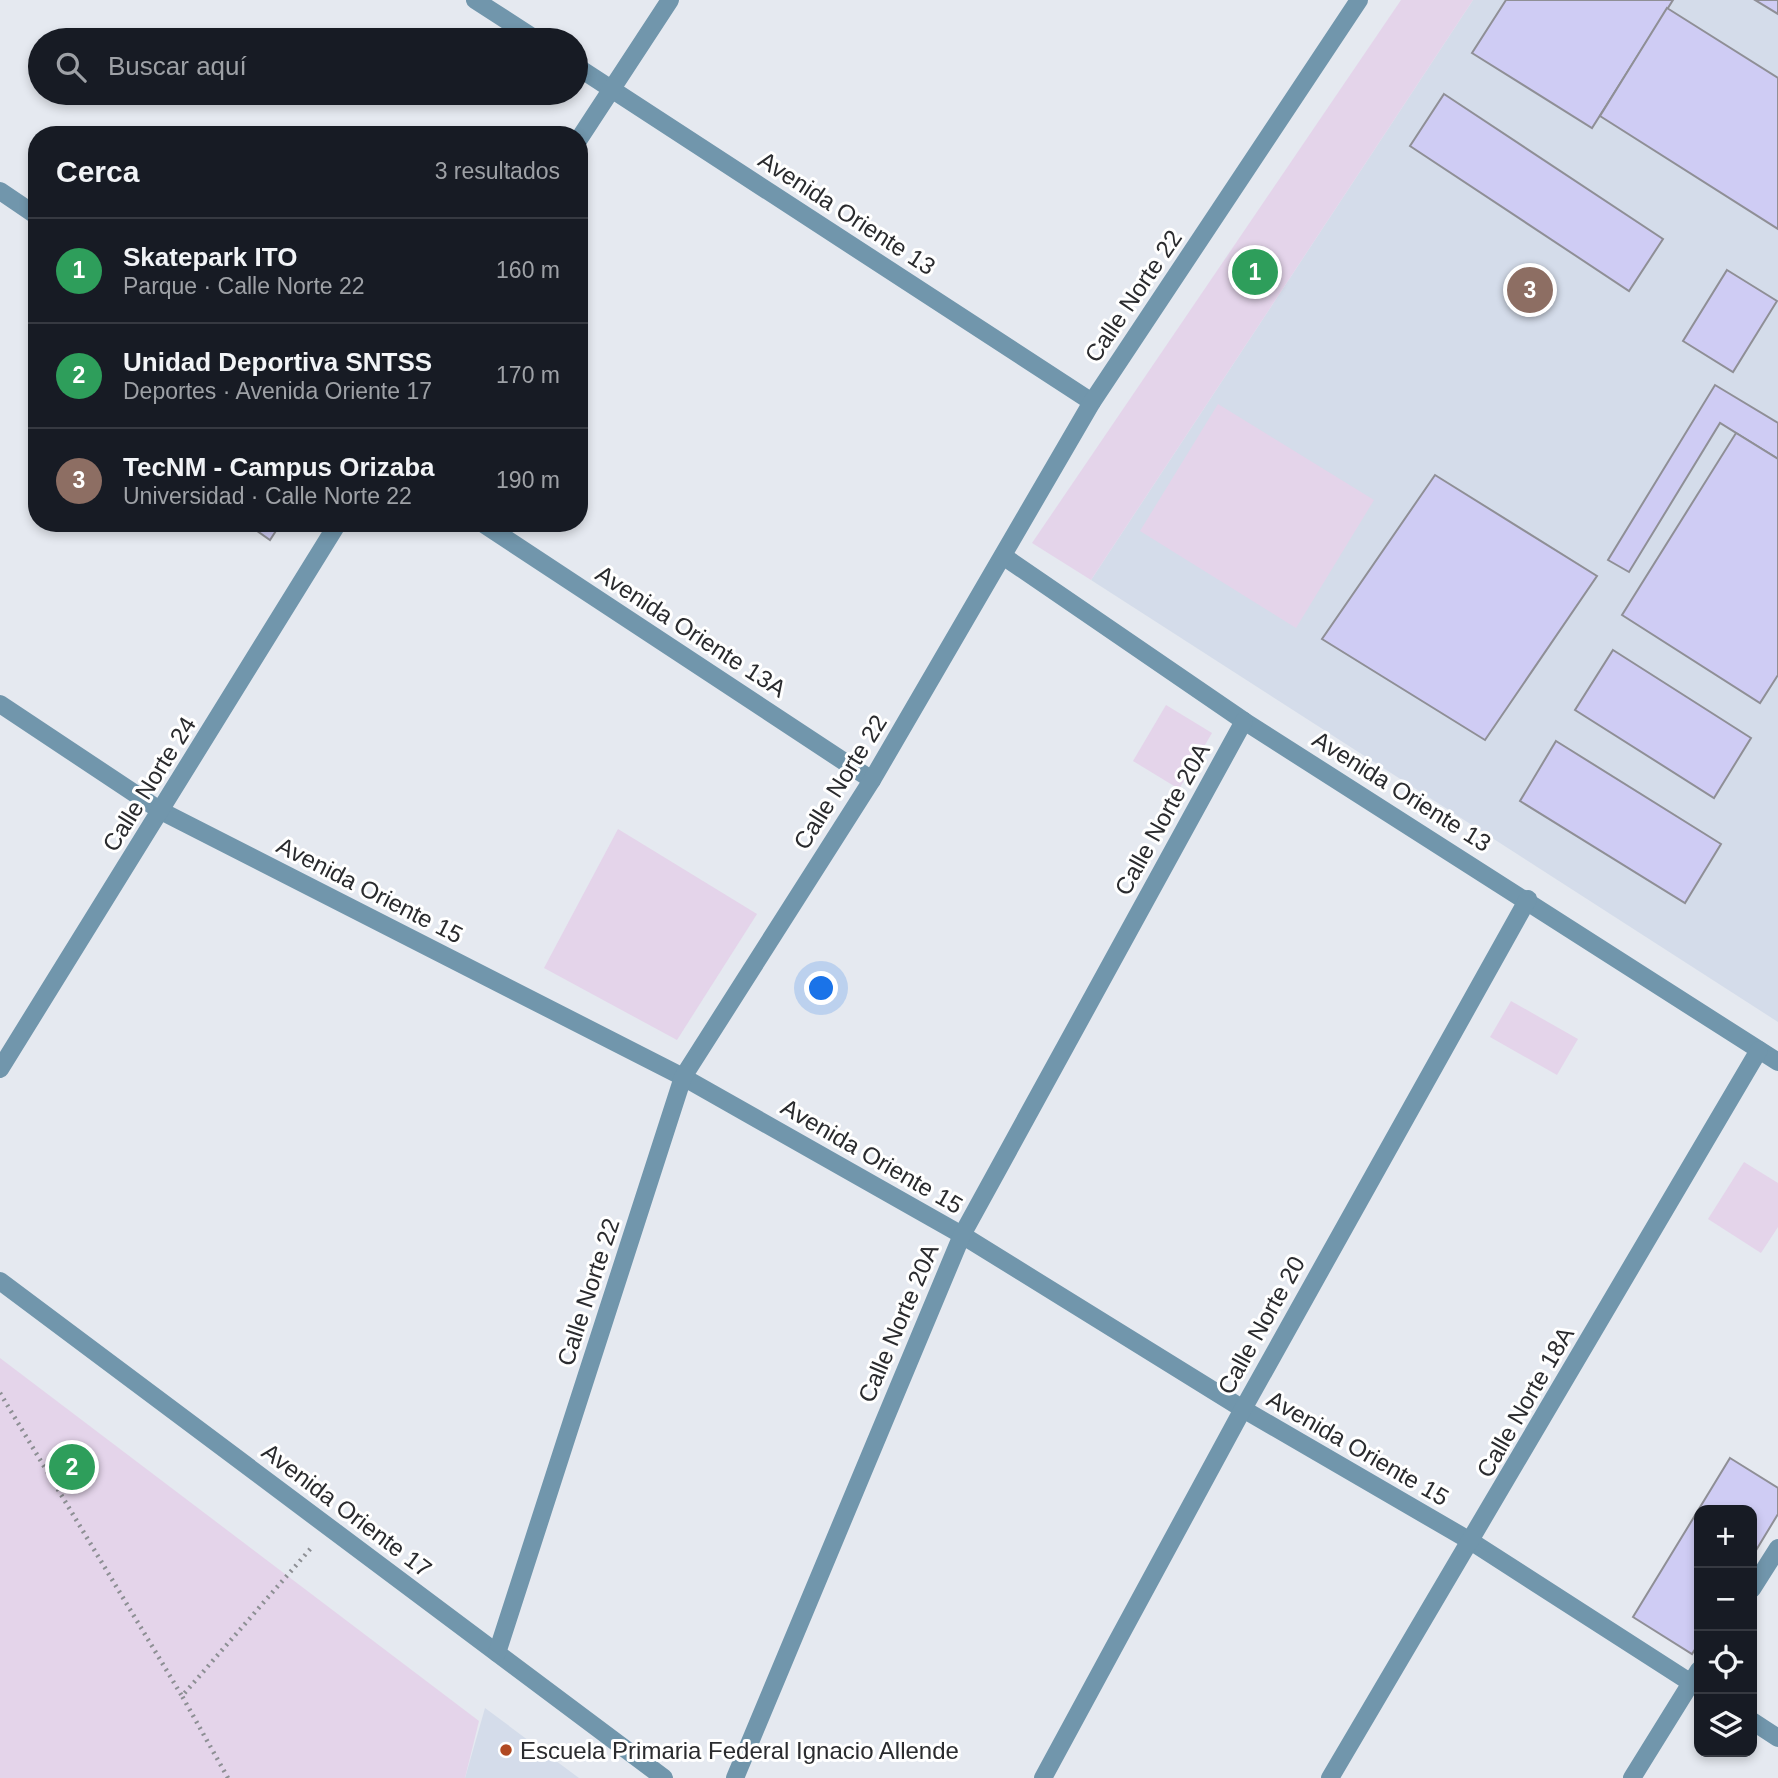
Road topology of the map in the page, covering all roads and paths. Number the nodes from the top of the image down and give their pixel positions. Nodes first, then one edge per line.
1 (475, 0) edge
2 (670, 0) edge
3 (1359, 0) edge
4 (518, 28) edge
5 (588, 74) edge
6 (611, 89) junction
7 (587, 126) edge
8 (0, 191) edge
9 (28, 210) edge
10 (1092, 402) junction
11 (332, 532) edge
12 (496, 532) edge
13 (1003, 556) junction
14 (0, 704) edge
15 (1244, 721) junction
16 (872, 780) junction
17 (161, 811) junction
18 (1528, 899) junction
19 (1759, 1050) junction
20 (1778, 1062) edge
21 (0, 1069) edge
22 (683, 1077) junction
23 (962, 1236) junction
24 (0, 1281) edge
25 (0, 1392) edge
26 (1243, 1409) junction
27 (328, 1527) junction
28 (1472, 1542) junction
29 (1778, 1548) edge
30 (1757, 1581) edge
31 (497, 1653) junction
32 (1694, 1678) edge
33 (1694, 1685) edge
34 (182, 1696) junction
35 (1757, 1724) edge
36 (1778, 1738) edge
37 (228, 1778) edge
38 (664, 1778) edge
39 (735, 1778) edge
40 (1043, 1778) edge
41 (1330, 1778) edge
42 (1632, 1778) edge

1 - 4 street
2 - 6 street
3 - 10 street, Calle Norte 22
5 - 6 street, Avenida Oriente 13
6 - 7 street
6 - 10 street, Avenida Oriente 13
8 - 9 street
10 - 13 street, Calle Norte 22
11 - 17 street, Calle Norte 24
12 - 16 street, Avenida Oriente 13A
13 - 15 street, Avenida Oriente 13
13 - 16 street, Calle Norte 22
14 - 17 street, Avenida Oriente 15
15 - 18 street, Avenida Oriente 13
15 - 23 street, Calle Norte 20A
16 - 22 street, Calle Norte 22
17 - 21 street, Calle Norte 24
17 - 22 street, Avenida Oriente 15
18 - 19 street, Avenida Oriente 13
18 - 26 street, Calle Norte 20
19 - 20 street, Avenida Oriente 13
19 - 28 street, Calle Norte 18A
22 - 23 street, Avenida Oriente 15
22 - 31 street, Calle Norte 22
23 - 26 street, Avenida Oriente 15
23 - 39 street, Calle Norte 20A
24 - 27 street, Avenida Oriente 17
25 - 34 path
26 - 28 street, Avenida Oriente 15
26 - 40 street, Calle Norte 20
27 - 31 street, Avenida Oriente 17
27 - 34 path
28 - 32 street, Avenida Oriente 15
28 - 41 street, Calle Norte 18A
29 - 30 street
31 - 38 street, Avenida Oriente 17
33 - 42 street
34 - 37 path
35 - 36 street

